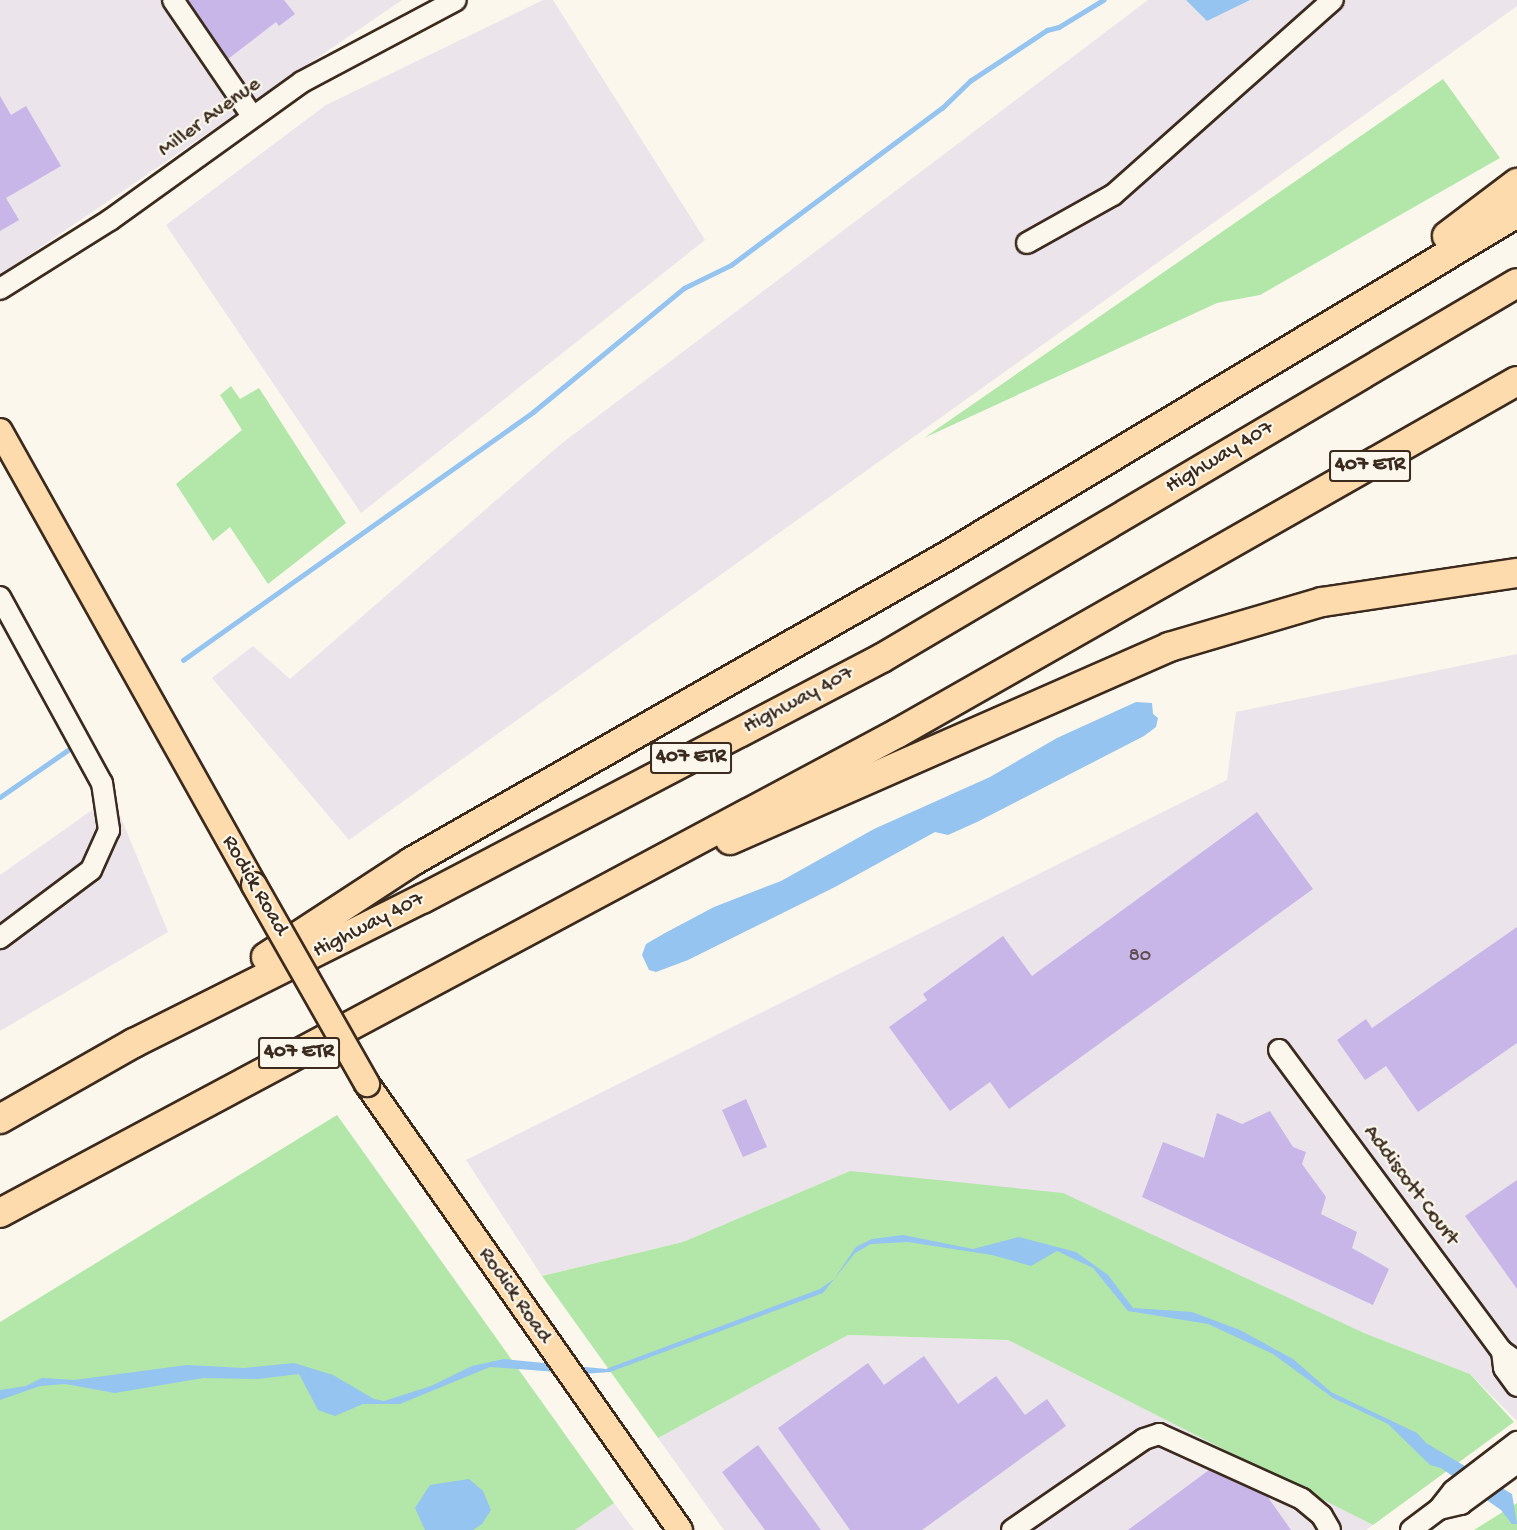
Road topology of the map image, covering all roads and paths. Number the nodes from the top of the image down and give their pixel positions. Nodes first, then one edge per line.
1 (173, 0) edge
2 (456, 0) edge
3 (1333, 0) edge
4 (252, 116) junction
5 (1517, 183) edge
6 (1517, 213) edge
7 (1027, 243) dead end
8 (1517, 283) edge
9 (0, 289) edge
10 (1298, 342) junction
11 (1517, 381) edge
12 (3, 444) edge
13 (1517, 573) edge
14 (0, 597) edge
15 (597, 894) junction
16 (0, 938) edge
17 (134, 1043) junction
18 (1279, 1050) dead end
19 (0, 1119) edge
20 (0, 1213) edge
21 (1509, 1357) edge
22 (1517, 1386) edge
23 (1517, 1442) edge
24 (1517, 1463) edge
25 (1439, 1509) junction
26 (680, 1530) edge
27 (1012, 1530) edge
28 (1330, 1530) edge
29 (1411, 1530) edge

1 - 4 street
2 - 4 street, Miller Avenue
3 - 7 street
4 - 9 street, Miller Avenue
5 - 10 highway
6 - 10 highway
8 - 17 highway, Highway 407 / 407 ETR
10 - 17 highway
11 - 15 highway, 407 ETR
12 - 26 main road, Rodick Road, bridge
13 - 15 highway
14 - 16 street
15 - 20 highway, 407 ETR
17 - 19 highway, Highway 407 / 407 ETR
18 - 21 street, Addiscott Court
21 - 22 street, Addiscott Court
23 - 25 street
24 - 25 street
25 - 29 street
27 - 28 street

